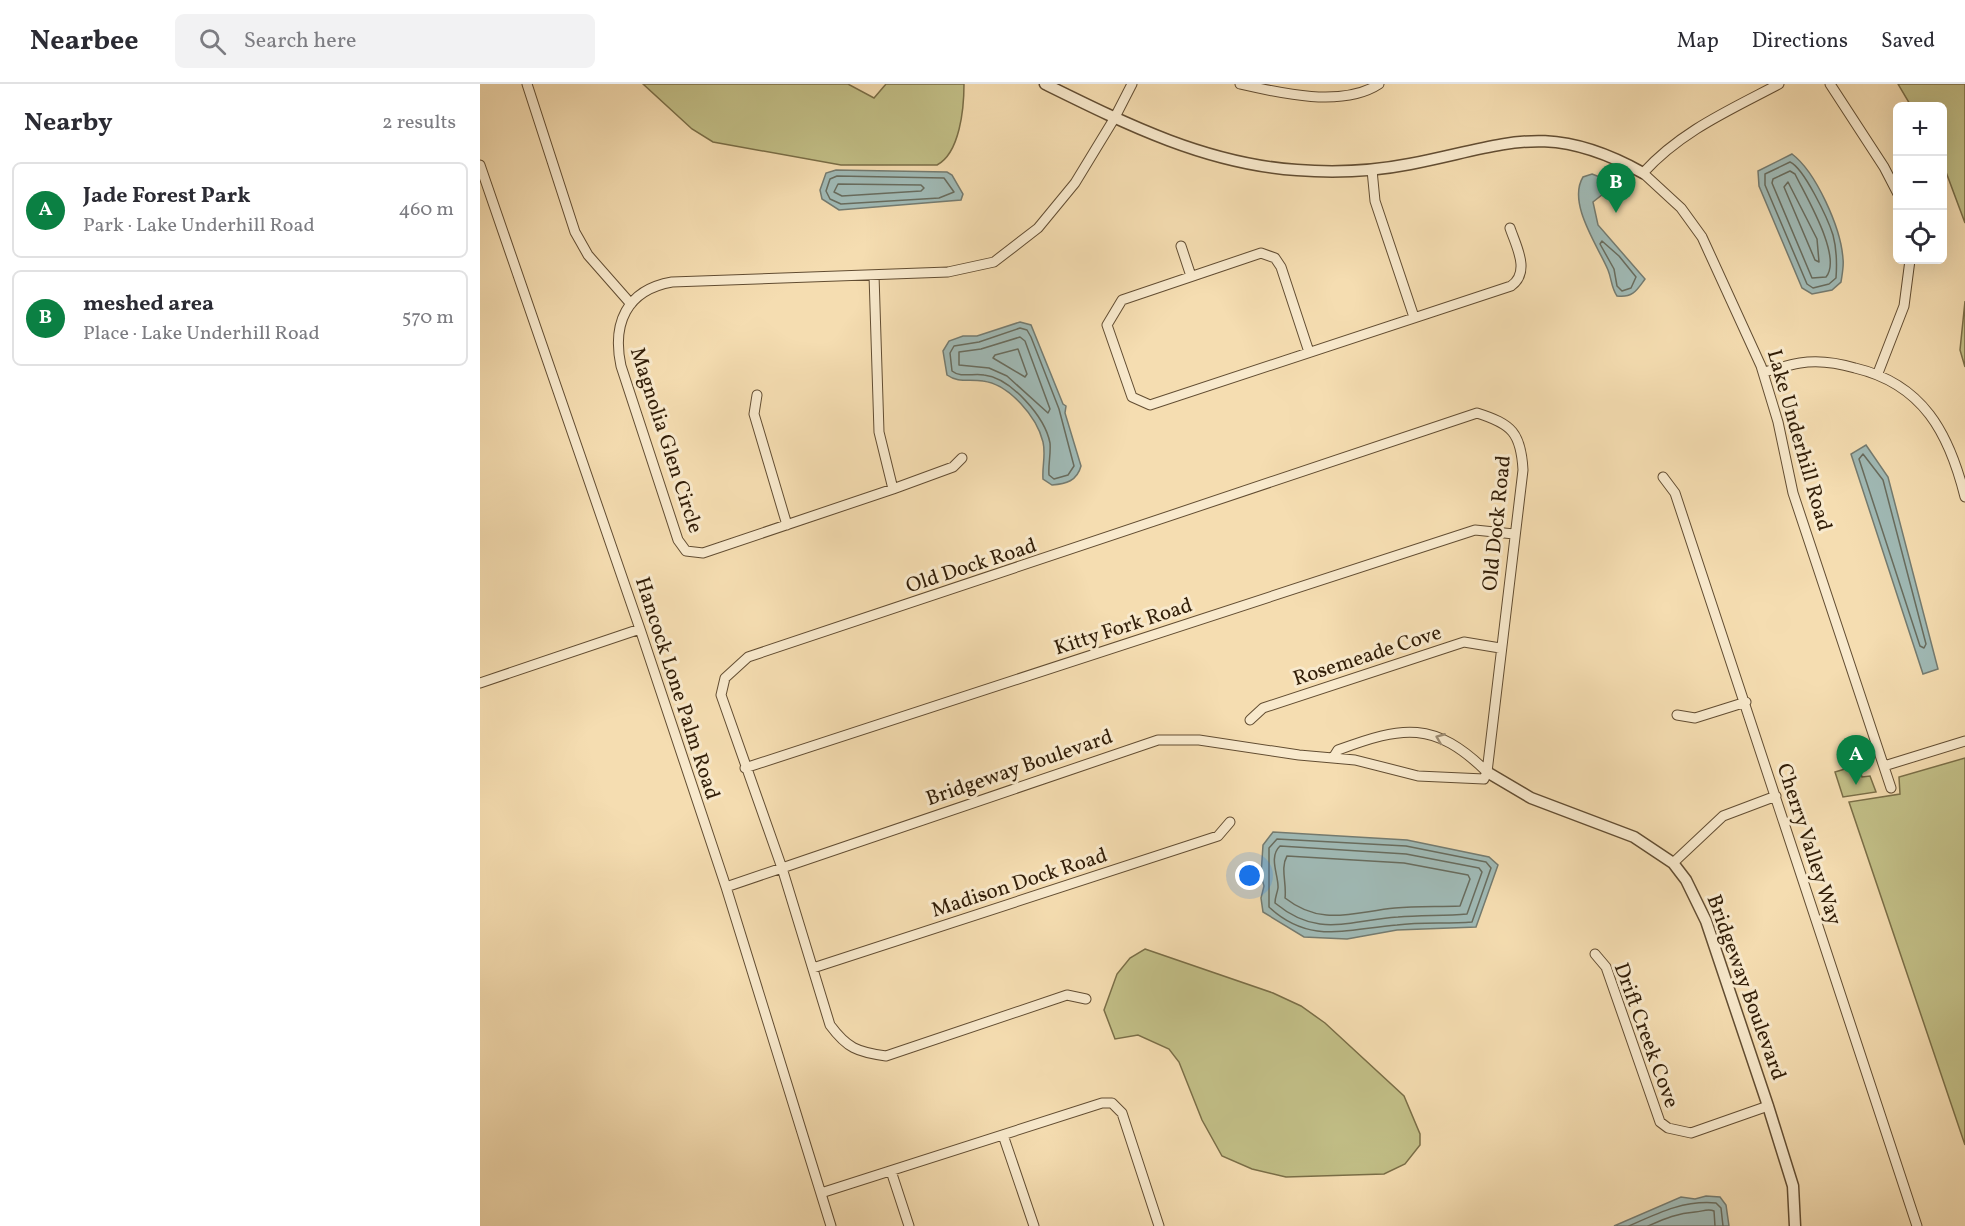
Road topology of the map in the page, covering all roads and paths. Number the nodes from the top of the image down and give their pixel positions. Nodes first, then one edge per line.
1 (527, 84) edge
2 (1046, 84) edge
3 (1132, 84) edge
4 (1240, 84) edge
5 (1378, 84) edge
6 (1779, 84) edge
7 (1830, 84) edge
8 (1114, 119) junction
9 (480, 165) edge
10 (1372, 170) junction
11 (1643, 172) junction
12 (1893, 184) edge
13 (1510, 228) dead end
14 (1181, 246) dead end
15 (1909, 264) edge
16 (874, 275) junction
17 (1191, 276) junction
18 (631, 304) junction
19 (1414, 317) junction
20 (1309, 352) junction
21 (1764, 372) junction
22 (1878, 373) junction
23 (757, 395) dead end
24 (962, 458) dead end
25 (1663, 477) dead end
26 (893, 489) junction
27 (1965, 497) edge
28 (787, 525) junction
29 (1514, 534) junction
30 (640, 629) junction
31 (1500, 648) junction
32 (480, 682) edge
33 (1746, 702) junction
34 (1677, 715) dead end
35 (1250, 720) dead end
36 (1965, 741) edge
37 (1333, 758) junction
38 (1884, 766) junction
39 (745, 768) junction
40 (1488, 772) junction
41 (1891, 788) dead end
42 (1776, 796) junction
43 (1230, 822) dead end
44 (1673, 863) junction
45 (782, 868) junction
46 (726, 887) junction
47 (1595, 954) dead end
48 (813, 968) junction
49 (1086, 999) dead end
50 (1768, 1106) junction
51 (1003, 1135) junction
52 (891, 1171) junction
53 (821, 1193) junction
54 (831, 1226) edge
55 (909, 1226) edge
56 (1034, 1226) edge
57 (1159, 1226) edge
58 (1795, 1226) edge
59 (1917, 1226) edge

1 - 18 street
2 - 8 street, Lake Underhill Road
3 - 8 street, Magnolia Glen Circle
4 - 5 street
6 - 11 street
7 - 12 street
8 - 10 street, Lake Underhill Road
8 - 16 street, Magnolia Glen Circle
9 - 30 street, Hancock Lone Palm Road
10 - 11 street, Lake Underhill Road
10 - 19 street
11 - 21 street, Lake Underhill Road
13 - 19 street
14 - 17 street
15 - 22 street
16 - 18 street, Magnolia Glen Circle
16 - 26 street
17 - 20 street
17 - 20 street
18 - 28 street, Magnolia Glen Circle
19 - 20 street
21 - 22 street
21 - 38 street, Lake Underhill Road
22 - 27 street
23 - 28 street
24 - 26 street, Magnolia Glen Circle
25 - 33 street, Cherry Valley Way
26 - 28 street, Magnolia Glen Circle
29 - 31 street, Old Dock Road
29 - 39 street, Kitty Fork Road
29 - 39 street, Old Dock Road
30 - 32 street
30 - 46 street, Hancock Lone Palm Road
31 - 35 street, Rosemeade Cove
31 - 40 street, Old Dock Road
33 - 34 street
33 - 42 street, Cherry Valley Way
36 - 38 street
37 - 40 street, Bridgeway Boulevard
40 -> 37 street, Bridgeway Boulevard
37 - 45 street, Bridgeway Boulevard
38 - 41 street, Lake Underhill Road
39 - 45 street, Old Dock Road
40 - 44 street, Bridgeway Boulevard
42 - 44 street
42 - 59 street, Cherry Valley Way
43 - 48 street, Madison Dock Road
44 - 50 street, Bridgeway Boulevard
45 - 46 street, Bridgeway Boulevard
45 - 48 street, Old Dock Road
46 - 53 street, Hancock Lone Palm Road
47 - 50 street, Drift Creek Cove
48 - 49 street, Old Dock Road
50 - 58 street, Bridgeway Boulevard
51 - 52 street
51 - 56 street
51 - 57 street
52 - 53 street
52 - 55 street
53 - 54 street, Hancock Lone Palm Road

